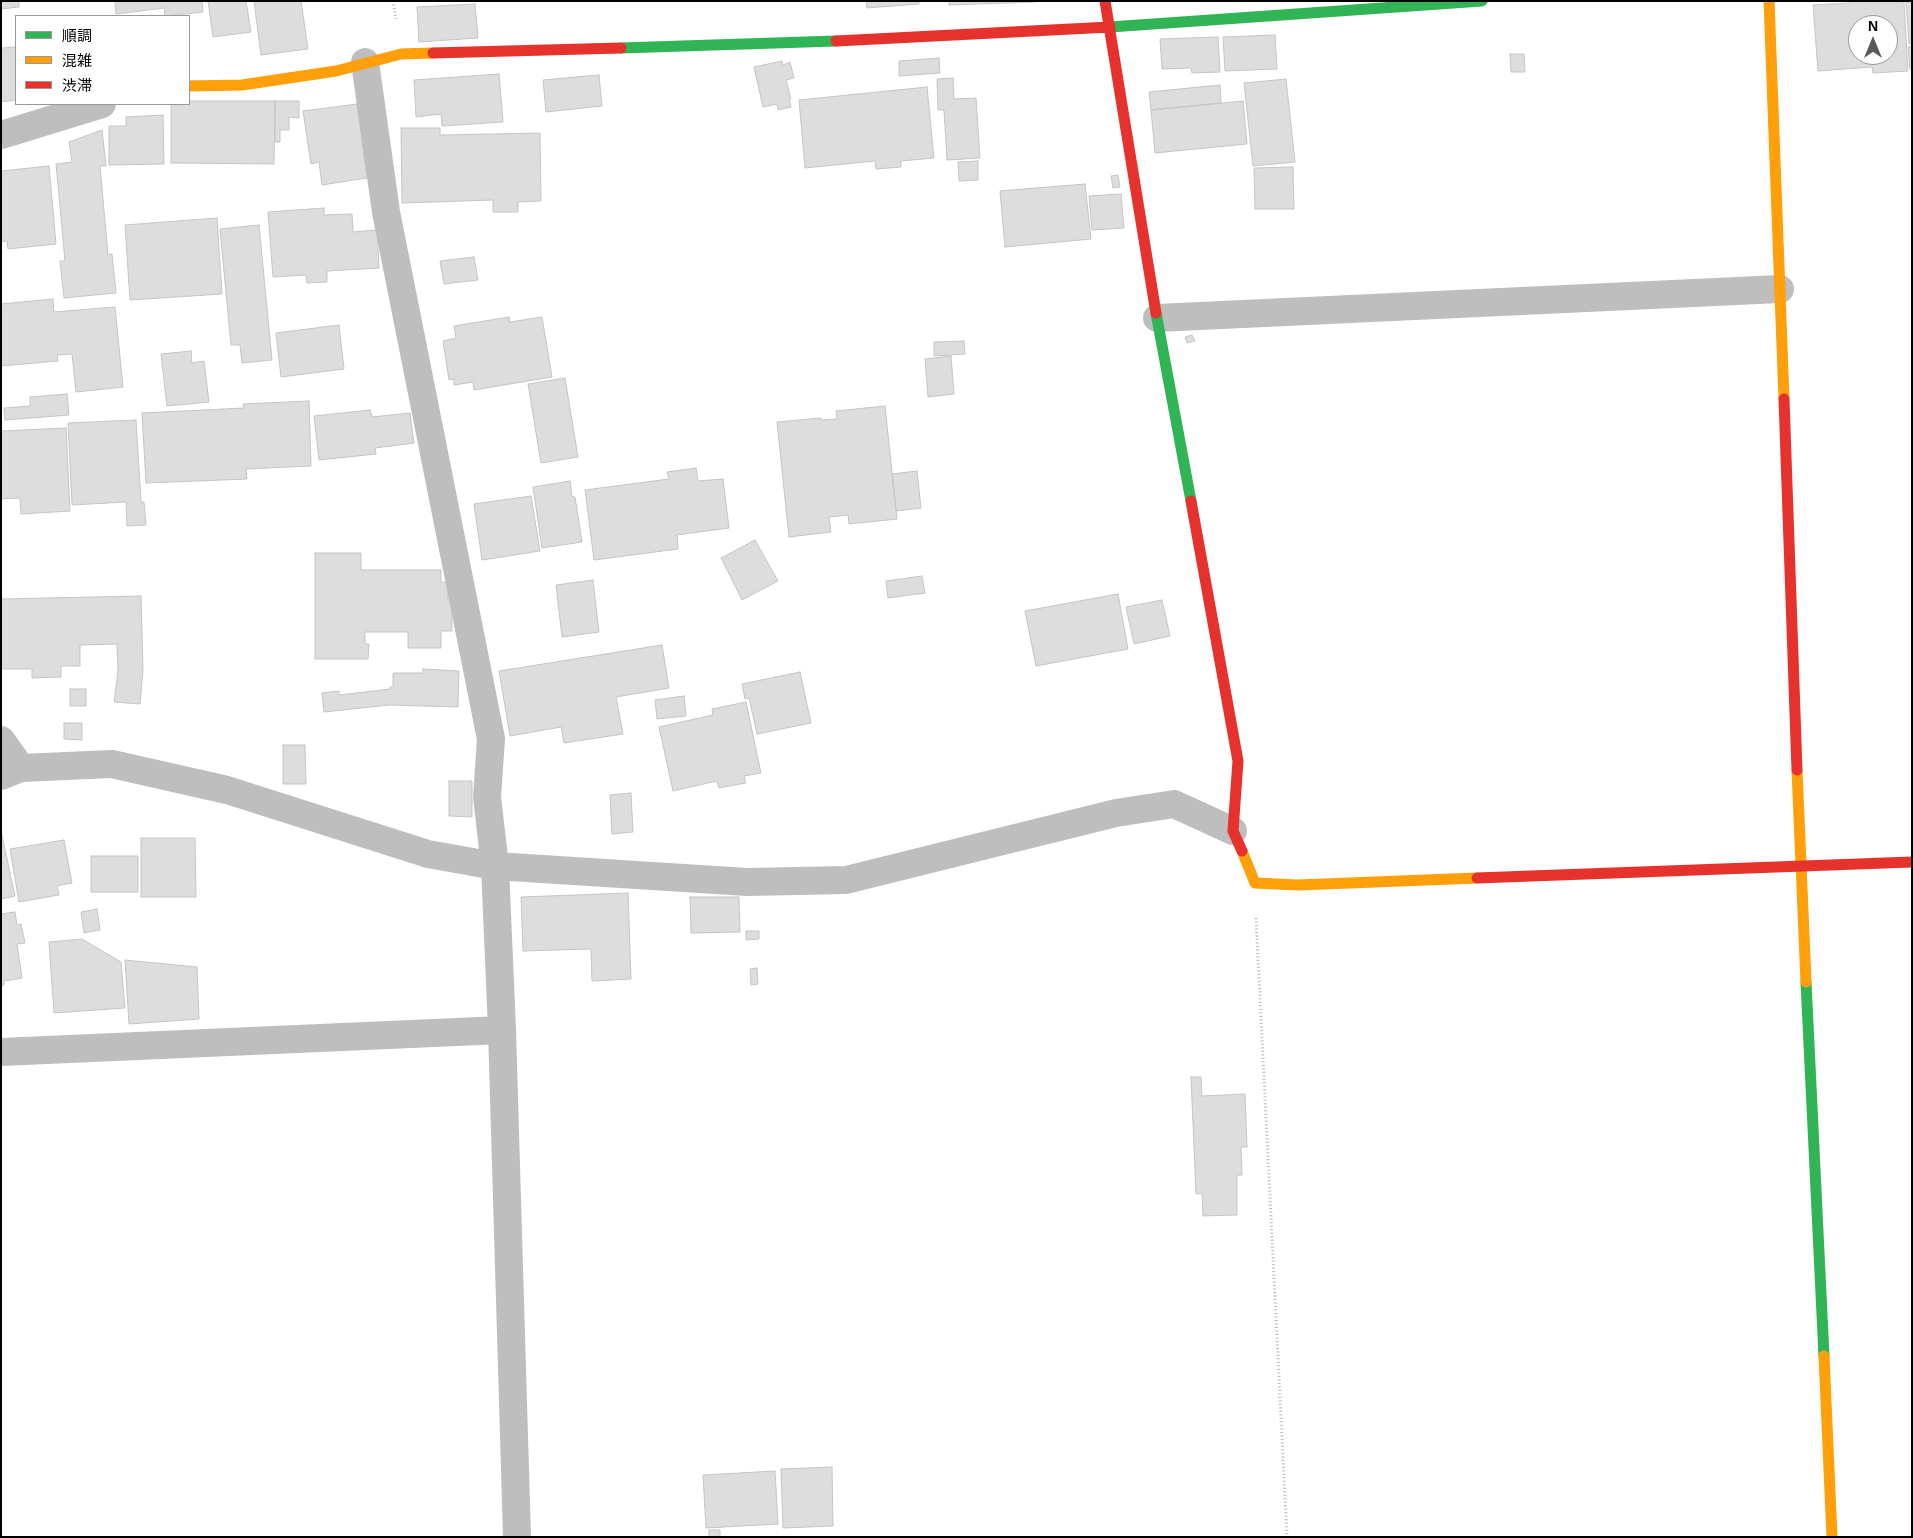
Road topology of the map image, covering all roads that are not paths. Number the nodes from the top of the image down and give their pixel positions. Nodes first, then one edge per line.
1 (1105, 1) edge
2 (1482, 1) edge
3 (1769, 1) edge
4 (1109, 27) junction
5 (365, 62) junction
6 (190, 86) edge
7 (99, 105) edge
8 (1, 135) edge
9 (1780, 289) junction
10 (1157, 318) junction
11 (1, 740) edge
12 (11, 772) edge
13 (1233, 832) junction
14 (1912, 862) edge
15 (495, 866) junction
16 (1801, 866) junction
17 (502, 1030) junction
18 (1, 1052) edge
19 (517, 1537) edge
20 (1832, 1537) edge

1 - 4 street
2 - 4 street
3 - 9 street
4 - 5 street
4 - 10 street
5 - 6 street
5 - 15 street
7 - 8 street
9 - 10 street
9 - 16 street
10 - 13 street
11 - 12 street
12 - 15 street
13 - 15 street
13 - 16 street
14 - 16 street
15 - 17 street
16 - 20 street
17 - 18 street
17 - 19 street

